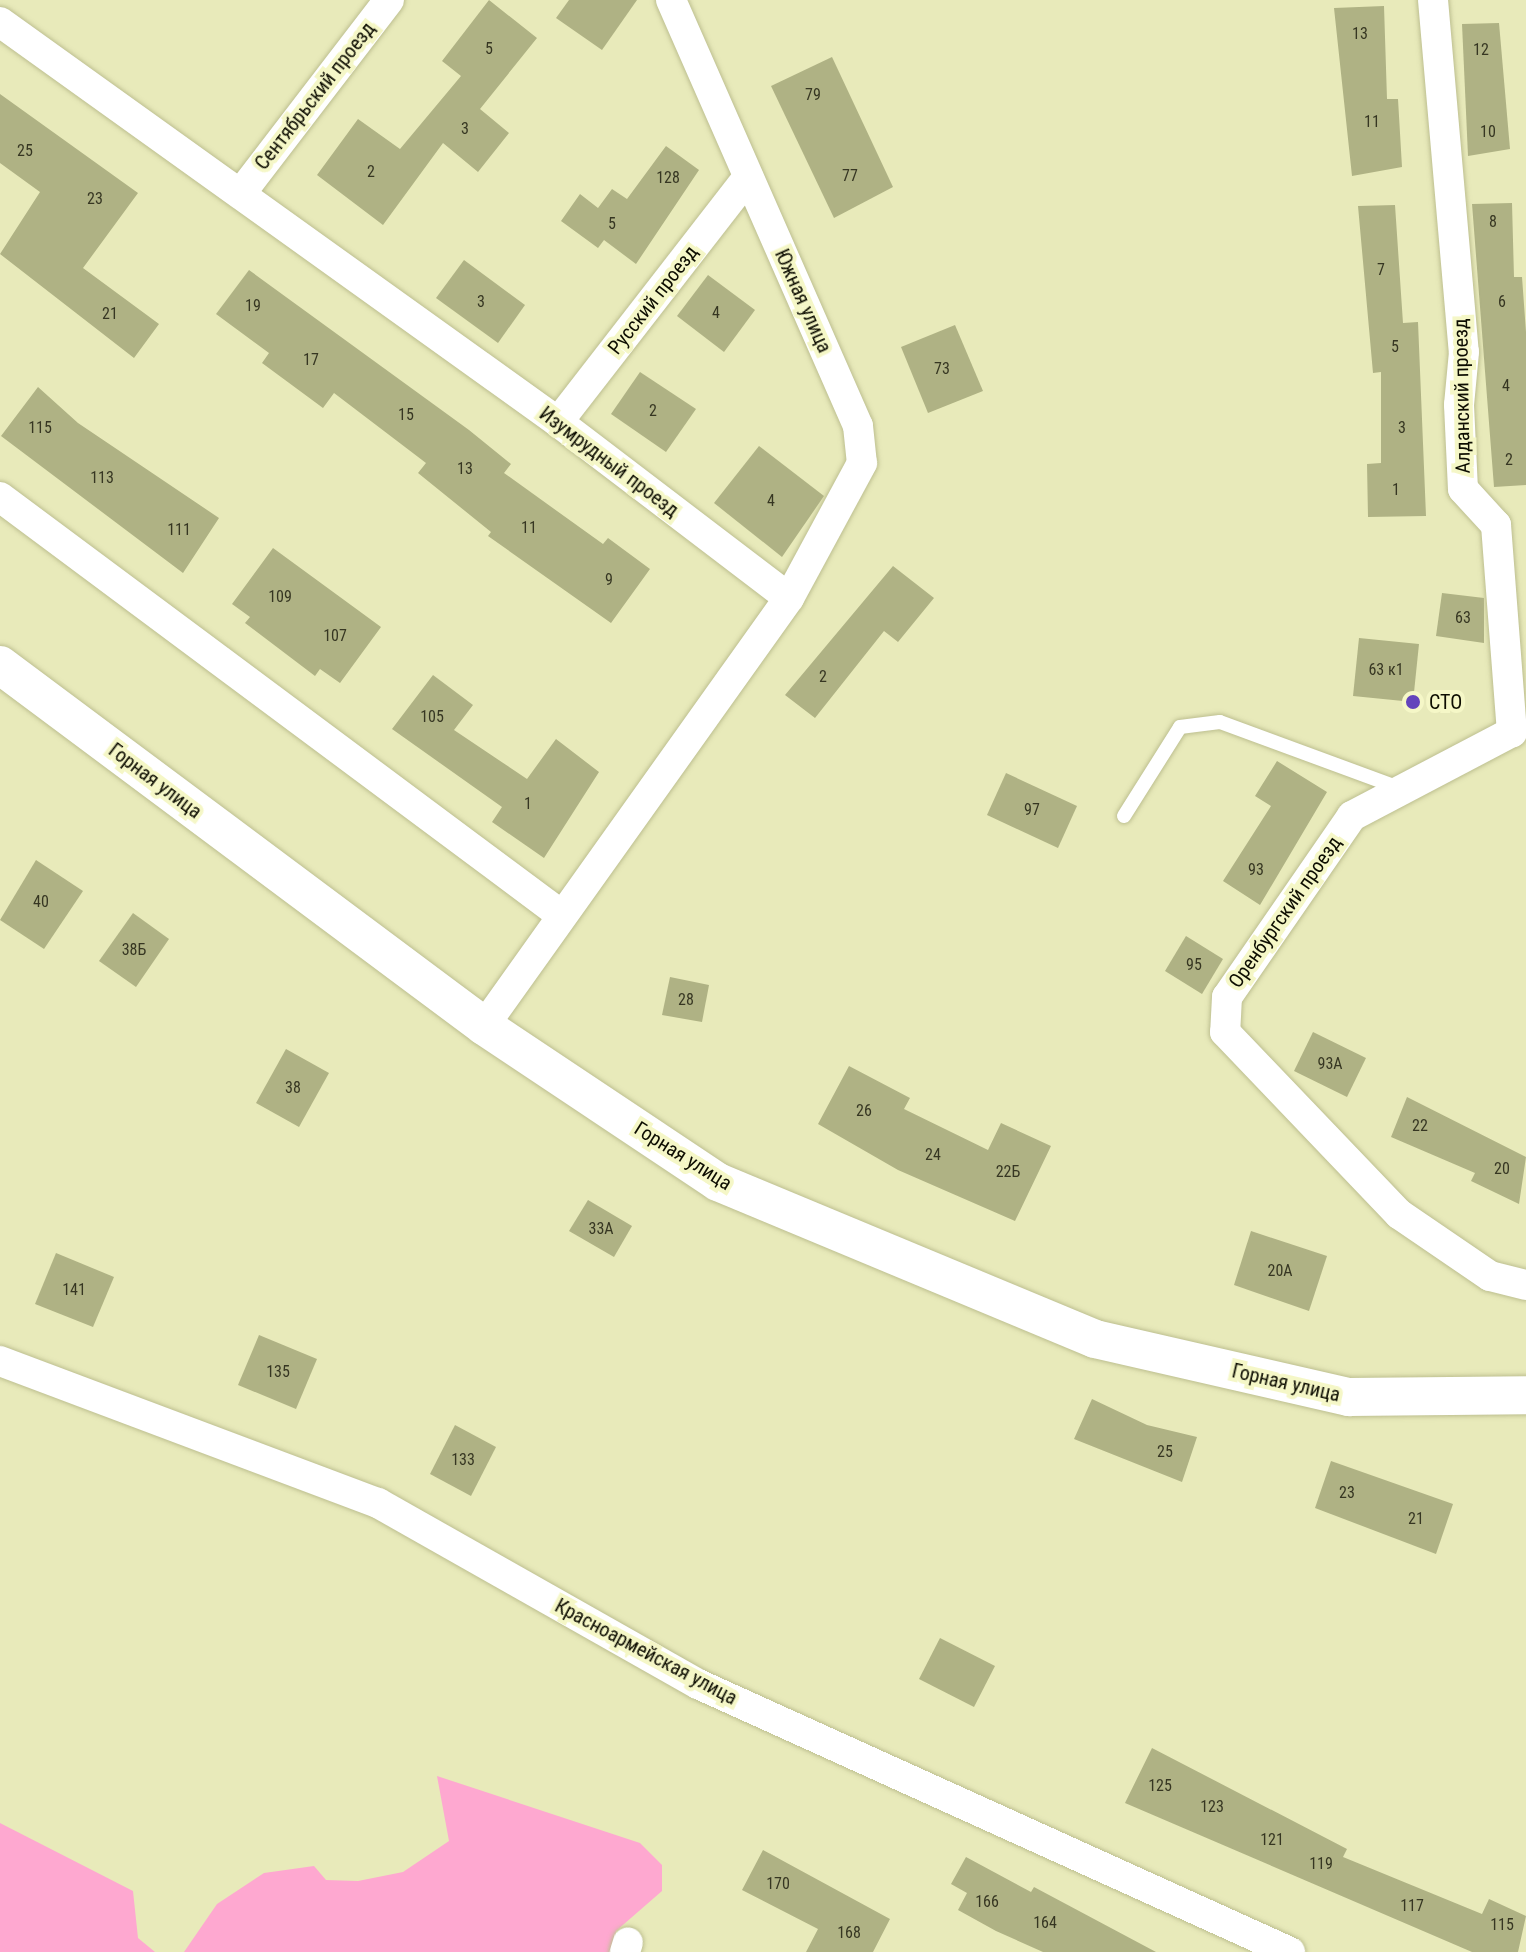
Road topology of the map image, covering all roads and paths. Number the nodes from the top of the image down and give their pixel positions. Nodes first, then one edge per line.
1 (389, 0) edge
2 (671, 0) edge
3 (1433, 0) edge
4 (0, 22) edge
5 (748, 177) junction
6 (241, 193) junction
7 (558, 422) junction
8 (0, 497) edge
9 (789, 598) junction
10 (0, 665) edge
11 (1519, 734) edge
12 (1403, 789) junction
13 (1124, 816) dead end
14 (560, 914) junction
15 (484, 1026) junction
16 (1526, 1285) edge
17 (0, 1361) edge
18 (1526, 1395) edge
19 (1290, 1952) edge

1 - 6 street, Сентябрьский проезд
2 - 5 street, Южная улица
3 - 11 street, Алданский проезд
4 - 6 street, Изумрудный проезд
5 - 7 street, Русский проезд
5 - 9 street, Южная улица
6 - 7 street, Изумрудный проезд
7 - 9 street, Изумрудный проезд
8 - 14 street
9 - 14 street
10 - 15 street, Горная улица
11 - 12 street, Оренбургский проезд
12 - 13 lane
12 - 16 street, Оренбургский проезд
14 - 15 street
15 - 18 street, Горная улица
17 - 19 street, Красноармейская улица

